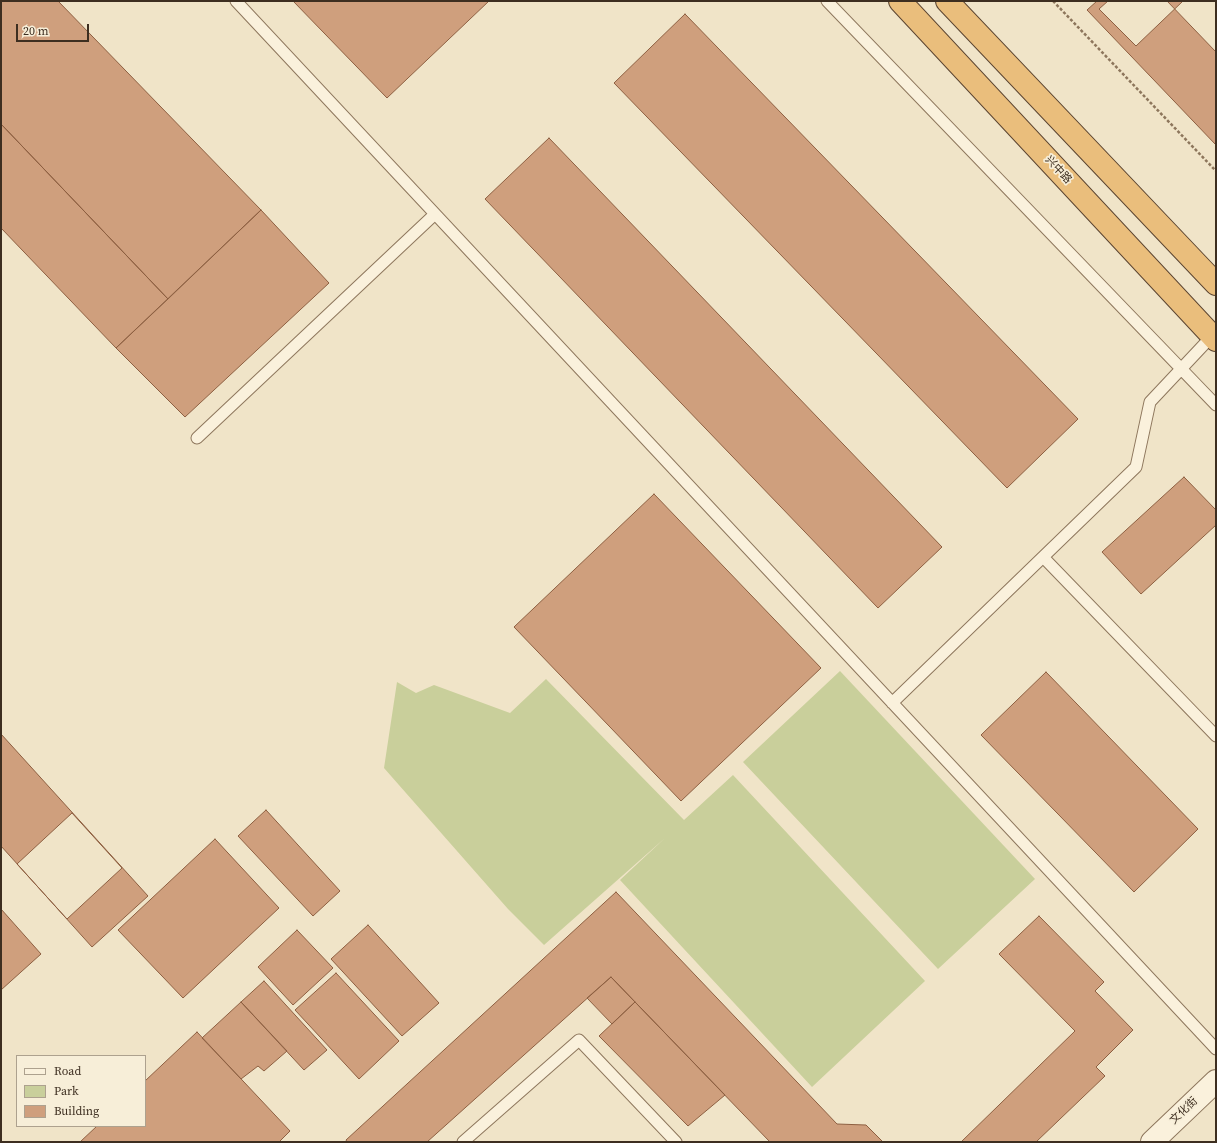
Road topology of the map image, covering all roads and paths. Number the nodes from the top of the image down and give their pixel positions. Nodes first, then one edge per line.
1 (236, 1) edge
2 (827, 1) edge
3 (900, 1) edge
4 (947, 1) edge
5 (1053, 1) edge
6 (1216, 171) edge
7 (435, 214) junction
8 (1216, 284) edge
9 (1214, 338) edge
10 (1181, 369) junction
11 (1216, 405) edge
12 (198, 438) dead end
13 (1043, 557) junction
14 (892, 703) junction
15 (1216, 736) edge
16 (1216, 1049) edge
17 (1216, 1081) edge
18 (463, 1142) edge
19 (676, 1142) edge
20 (1152, 1142) edge

1 - 7 lane
2 - 10 lane
3 - 9 highway, 兴中路
4 - 8 highway
5 - 6 path
7 - 12 lane
7 - 14 lane
9 - 10 lane
10 - 11 lane
10 - 13 lane
13 - 14 lane
13 - 15 lane
14 - 16 lane
17 - 20 street, 文化街
18 - 19 lane

